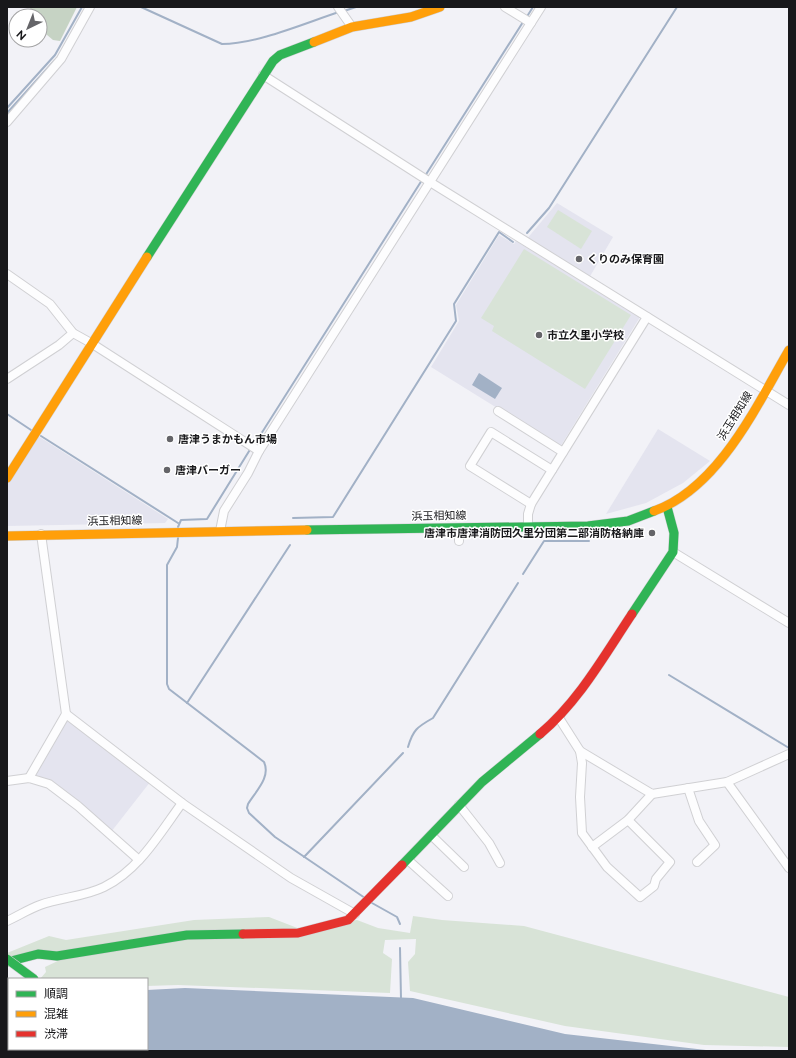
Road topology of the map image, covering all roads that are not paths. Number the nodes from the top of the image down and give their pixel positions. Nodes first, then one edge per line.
1 (90, 7) edge
2 (338, 7) edge
3 (440, 7) edge
4 (505, 7) edge
5 (541, 7) edge
6 (531, 23) junction
7 (352, 27) junction
8 (263, 75) junction
9 (7, 122) edge
10 (426, 179) junction
11 (7, 274) edge
12 (647, 317) junction
13 (73, 333) junction
14 (91, 343) junction
15 (789, 350) edge
16 (7, 379) edge
17 (765, 390) junction
18 (789, 405) edge
19 (498, 412) dead end
20 (255, 449) junction
21 (563, 452) junction
22 (552, 470) junction
23 (7, 478) edge
24 (531, 504) junction
25 (667, 507) junction
26 (528, 526) junction
27 (459, 528) junction
28 (220, 531) junction
29 (41, 534) junction
30 (7, 536) edge
31 (459, 541) dead end
32 (673, 552) junction
33 (789, 624) edge
34 (66, 714) junction
35 (559, 718) junction
36 (580, 751) junction
37 (789, 754) edge
38 (29, 778) junction
39 (7, 781) edge
40 (727, 782) junction
41 (688, 788) junction
42 (652, 794) junction
43 (182, 803) junction
44 (458, 805) junction
45 (628, 820) junction
46 (431, 835) junction
47 (592, 847) junction
48 (139, 860) junction
49 (408, 860) junction
50 (697, 862) dead end
51 (500, 863) dead end
52 (464, 867) dead end
53 (789, 868) edge
54 (448, 896) dead end
55 (355, 914) junction
56 (7, 921) edge
57 (7, 959) edge
58 (7, 962) edge
59 (33, 978) edge

1 - 9 street
2 - 7 street
3 - 7 main road
4 - 6 street
5 - 6 street
6 - 10 street
7 - 8 main road
8 - 10 street
8 - 14 main road
10 - 12 street
10 - 20 street
11 - 13 street
12 - 17 street
12 - 21 street
13 - 14 street
13 - 16 street
14 - 20 street
14 - 23 main road
15 - 17 main road, 浜玉相知線
17 - 18 street
17 - 25 main road, 浜玉相知線
19 - 21 street
20 - 28 street
21 - 22 street
22 - 24 street
22 - 24 street
24 - 26 street
25 - 26 main road, 浜玉相知線
25 - 32 main road
26 - 27 main road, 浜玉相知線
27 - 28 main road, 浜玉相知線
27 - 31 street
28 - 29 main road, 浜玉相知線
29 - 30 main road, 浜玉相知線
29 - 34 street
32 - 33 street
32 - 35 main road
34 - 38 street
34 - 43 street
35 - 36 street
35 - 44 main road
36 - 42 street
36 - 47 street
37 - 40 street
38 - 39 street
38 - 48 street
40 - 41 street
40 - 53 street
41 - 42 street
41 - 50 street
42 - 45 street
43 - 48 street
43 - 55 street
44 - 46 main road
44 - 51 street
45 - 47 street
45 - 47 street
46 - 49 main road
46 - 52 street
48 - 56 street
49 - 54 street
49 - 55 main road
55 - 58 main road
57 - 59 main road, bridge

